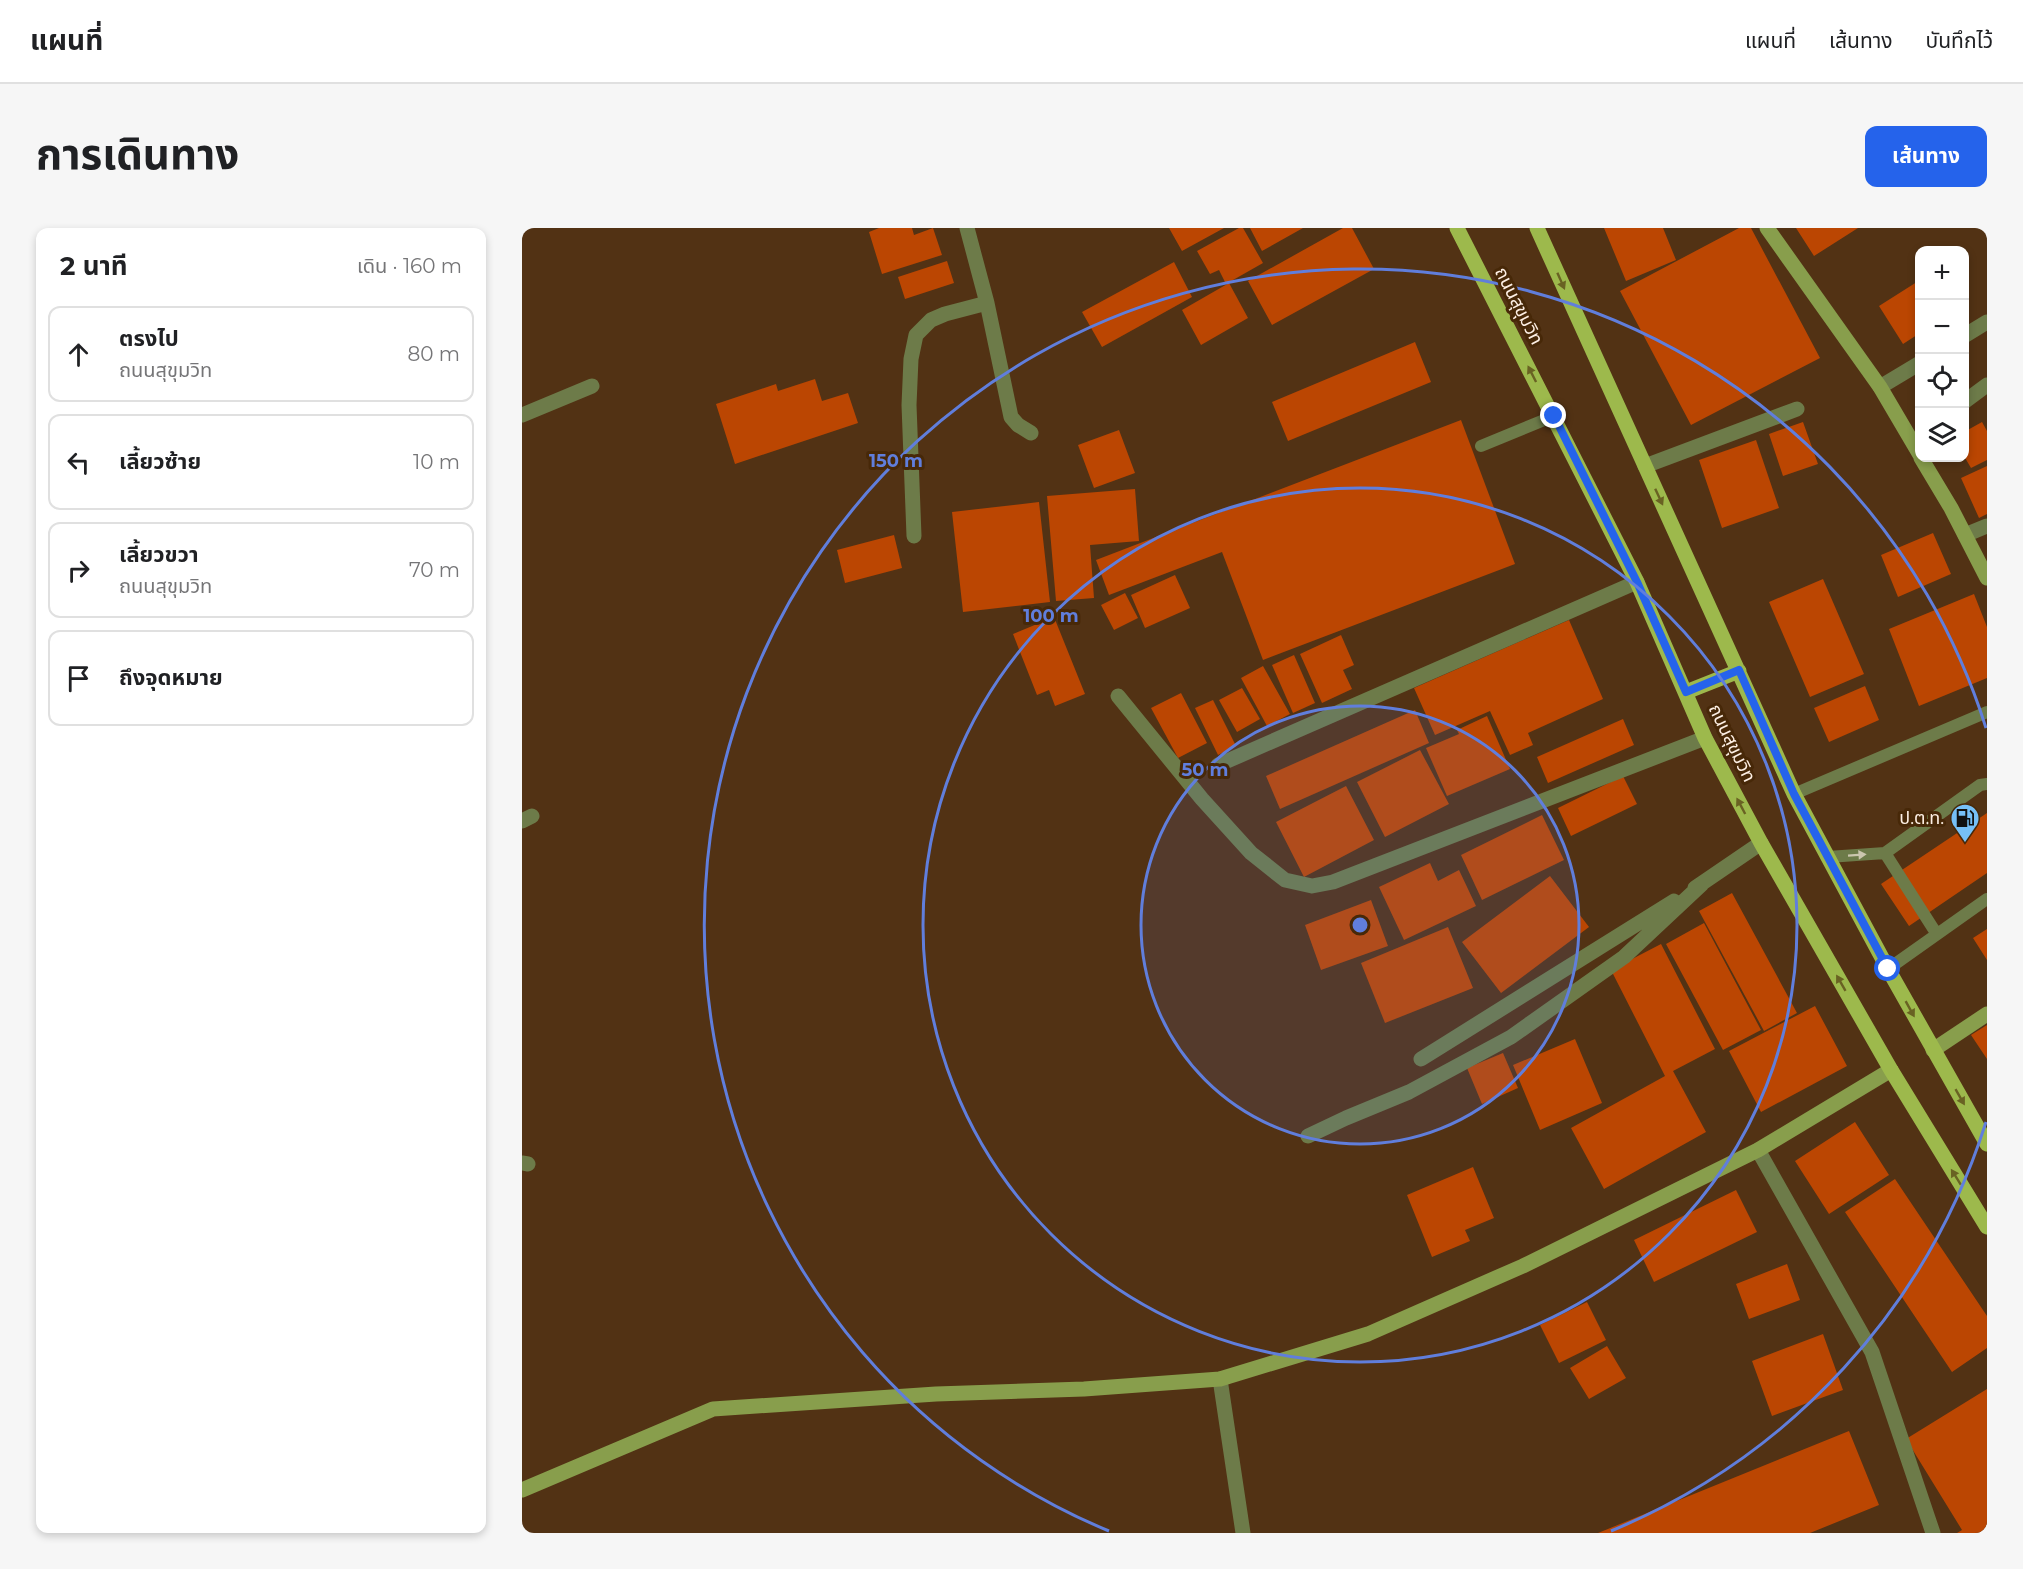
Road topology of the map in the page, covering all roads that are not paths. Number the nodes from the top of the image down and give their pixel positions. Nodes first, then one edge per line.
1 (967, 228) edge
2 (1457, 228) edge
3 (1537, 228) edge
4 (1767, 228) edge
5 (987, 303) junction
6 (1987, 322) edge
7 (1969, 333) edge
8 (1915, 366) edge
9 (1987, 385) edge
10 (592, 386) dead end
11 (1880, 387) junction
12 (1969, 399) edge
13 (1797, 409) dead end
14 (522, 415) edge
15 (1554, 416) junction
16 (1031, 433) dead end
17 (1914, 434) edge
18 (1481, 446) dead end
19 (1923, 462) edge
20 (1645, 466) junction
21 (1987, 526) edge
22 (1965, 535) junction
23 (915, 536) dead end
24 (1987, 578) edge
25 (1637, 582) junction
26 (1739, 670) junction
27 (1686, 692) junction
28 (1118, 696) dead end
29 (1987, 711) edge
30 (1705, 738) junction
31 (1218, 765) dead end
32 (1987, 784) edge
33 (1794, 794) junction
34 (1761, 843) junction
35 (1885, 853) junction
36 (1828, 857) junction
37 (1702, 884) junction
38 (1987, 899) edge
39 (1936, 933) junction
40 (1888, 969) junction
41 (1987, 1014) edge
42 (1933, 1050) junction
43 (1420, 1059) dead end
44 (1891, 1070) junction
45 (1308, 1136) dead end
46 (1987, 1144) edge
47 (1758, 1150) junction
48 (1987, 1227) edge
49 (1220, 1379) junction
50 (522, 1490) edge
51 (1243, 1533) edge
52 (1934, 1533) edge

1 - 5 street
15 -> 2 main road, ถนนสุขุมวิท
3 -> 20 main road, ถนนสุขุมวิท
4 - 11 street
5 - 16 street
5 - 23 street
6 - 7 street
8 - 11 street
9 - 12 street
10 - 14 street
11 - 17 street
13 - 20 street
15 - 18 lane
15 - 25 main road, ถนนสุขุมวิท
19 - 22 street
20 -> 26 main road, ถนนสุขุมวิท
21 - 22 street
22 - 24 street
25 - 27 main road, ถนนสุขุมวิท
25 - 31 street
26 - 27 main road
26 - 33 main road, ถนนสุขุมวิท
27 - 30 main road, ถนนสุขุมวิท
28 - 30 street
29 - 33 lane
34 -> 30 main road, ถนนสุขุมวิท
32 - 35 lane
33 - 36 main road, ถนนสุขุมวิท
34 - 37 street
44 -> 34 main road, ถนนสุขุมวิท
36 -> 35 lane
35 - 39 lane
36 - 40 main road, ถนนสุขุมวิท
37 - 43 street
37 - 45 street
38 - 39 lane
39 - 40 lane
40 -> 42 main road, ถนนสุขุมวิท
41 - 42 street
42 -> 46 main road, ถนนสุขุมวิท
44 - 47 street
48 -> 44 main road, ถนนสุขุมวิท
47 - 49 street
47 - 52 street
49 - 50 street
49 - 51 street

